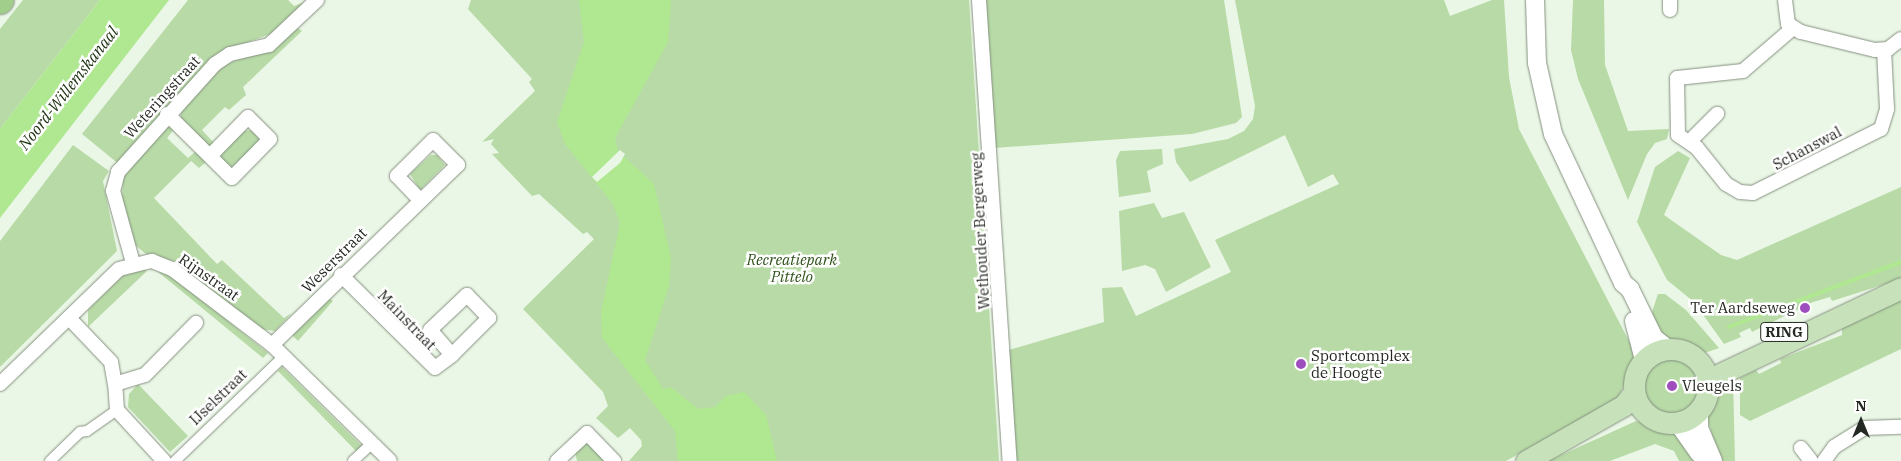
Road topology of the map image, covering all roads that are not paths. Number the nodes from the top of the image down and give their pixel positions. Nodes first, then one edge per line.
1 (980, 0) edge
2 (1536, 0) edge
3 (1785, 0) edge
4 (314, 1) edge
5 (1792, 28) junction
6 (1901, 39) edge
7 (1884, 50) junction
8 (167, 114) junction
9 (1717, 114) dead end
10 (1689, 142) junction
11 (210, 156) dead end
12 (419, 199) dead end
13 (133, 263) junction
14 (341, 275) junction
15 (1622, 283) junction
16 (1901, 288) edge
17 (1869, 302) junction
18 (69, 318) junction
19 (196, 323) dead end
20 (272, 345) junction
21 (1668, 348) junction
22 (452, 354) dead end
23 (284, 356) junction
24 (1644, 360) junction
25 (1699, 361) junction
26 (0, 384) edge
27 (115, 384) junction
28 (1709, 384) junction
29 (1634, 392) junction
30 (118, 410) junction
31 (1699, 412) junction
32 (1646, 414) junction
33 (1678, 423) junction
34 (1901, 427) edge
35 (372, 443) junction
36 (1801, 448) dead end
37 (562, 459) edge
38 (50, 461) edge
39 (164, 461) edge
40 (175, 461) edge
41 (353, 461) edge
42 (390, 461) edge
43 (614, 461) edge
44 (1010, 461) edge
45 (1527, 461) edge
46 (1702, 461) edge
47 (1713, 461) edge
48 (1811, 461) edge
49 (1824, 461) edge

1 - 44 street, Wethouder Bergerweg
2 - 15 street
3 - 5 street
4 - 8 street, Weteringstraat
5 - 7 street
5 - 10 street, Schanswal
6 - 7 street
7 - 10 street, Schanswal
8 - 11 street
8 - 13 street, Weteringstraat
9 - 10 street
12 - 14 street, Weserstraat
13 - 18 street
13 - 20 street, Rijnstraat
14 - 20 street, Weserstraat
14 - 22 street, Mainstraat
15 - 21 street
15 - 24 street
16 - 17 main road, RING
17 - 25 main road, RING
17 - 28 main road, RING
18 - 26 street
18 - 27 street
19 - 27 street
20 - 23 street, Rijnstraat
21 - 24 main road
21 - 25 main road
23 - 35 street, Rijnstraat
23 - 40 street, IJselstraat
24 - 29 main road
25 - 28 main road
27 - 30 street
28 - 31 main road
29 - 32 main road
29 - 45 main road
30 - 38 street
30 - 39 street
31 - 33 main road
31 - 47 street
32 - 33 main road
32 - 45 main road
33 - 46 street
34 - 49 street
35 - 41 street
35 - 42 street, Rijnstraat
36 - 48 street
37 - 43 street

